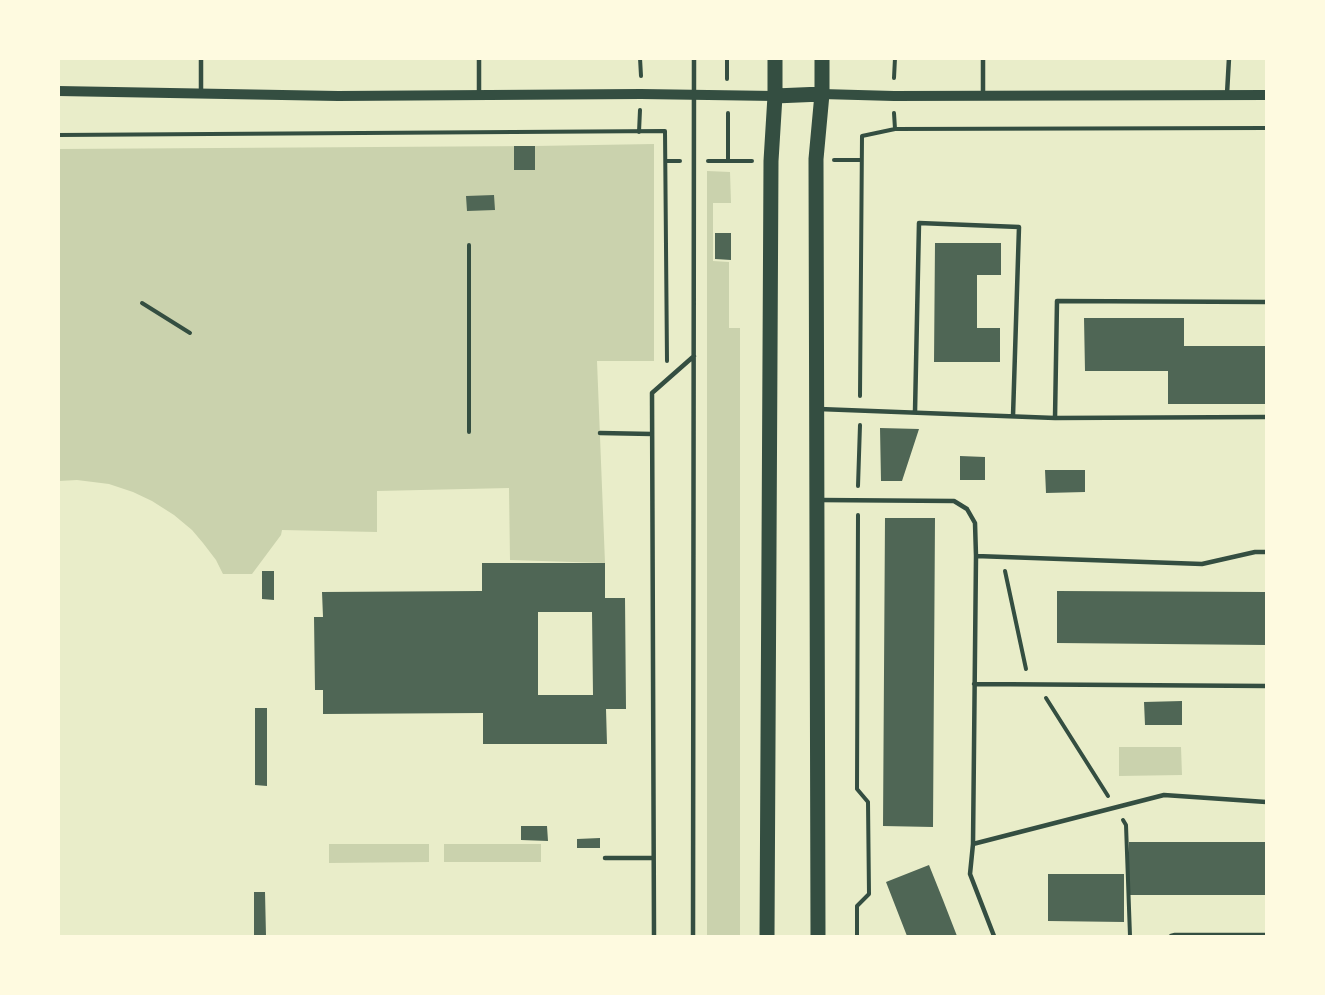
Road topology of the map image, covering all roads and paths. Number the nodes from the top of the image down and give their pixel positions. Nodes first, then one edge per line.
1 (201, 58) edge
2 (479, 58) edge
3 (694, 58) edge
4 (776, 58) edge
5 (822, 58) edge
6 (983, 58) edge
7 (1229, 58) edge
8 (58, 90) edge
9 (201, 93) junction
10 (822, 94) junction
11 (1227, 94) junction
12 (479, 95) junction
13 (693, 95) junction
14 (983, 95) junction
15 (1266, 95) edge
16 (775, 96) junction
17 (1266, 128) edge
18 (895, 129) dead end
19 (58, 135) edge
20 (469, 245) dead end
21 (1266, 302) edge
22 (142, 303) dead end
23 (190, 333) dead end
24 (694, 356) junction
25 (667, 381) junction
26 (817, 409) junction
27 (915, 412) junction
28 (1013, 416) junction
29 (1266, 417) edge
30 (1055, 418) junction
31 (469, 432) dead end
32 (600, 433) dead end
33 (652, 434) junction
34 (817, 500) junction
35 (1266, 552) edge
36 (976, 556) junction
37 (1003, 557) junction
38 (974, 684) junction
39 (1029, 684) junction
40 (1266, 686) edge
41 (1266, 802) edge
42 (973, 844) junction
43 (605, 858) dead end
44 (653, 858) junction
45 (1266, 935) edge
46 (654, 936) edge
47 (693, 936) edge
48 (767, 936) edge
49 (818, 936) edge
50 (994, 936) edge
51 (1171, 936) edge

1 - 9 lane
2 - 12 lane
3 - 13 lane
4 - 16 main road
5 - 10 main road
6 - 14 lane
7 - 11 lane
8 - 9 street
9 - 12 street
10 - 14 street
10 - 16 main road
10 - 26 main road
11 - 14 street
11 - 15 street
12 - 13 street
13 - 16 street
13 - 24 lane
16 - 48 main road
17 - 18 path
19 - 25 path
20 - 31 path
21 - 30 lane
22 - 23 path
24 - 25 lane
24 - 47 lane
25 - 33 lane
26 - 27 lane
26 - 34 main road
27 - 28 lane
27 - 28 lane
28 - 30 lane
29 - 30 lane
32 - 33 lane
33 - 44 lane
34 - 36 lane
34 - 49 main road
35 - 37 lane
36 - 37 lane
36 - 38 lane
37 - 39 path
38 - 39 lane
38 - 42 lane
39 - 40 lane
41 - 42 lane
42 - 50 lane
43 - 44 lane
44 - 46 lane
45 - 51 lane

